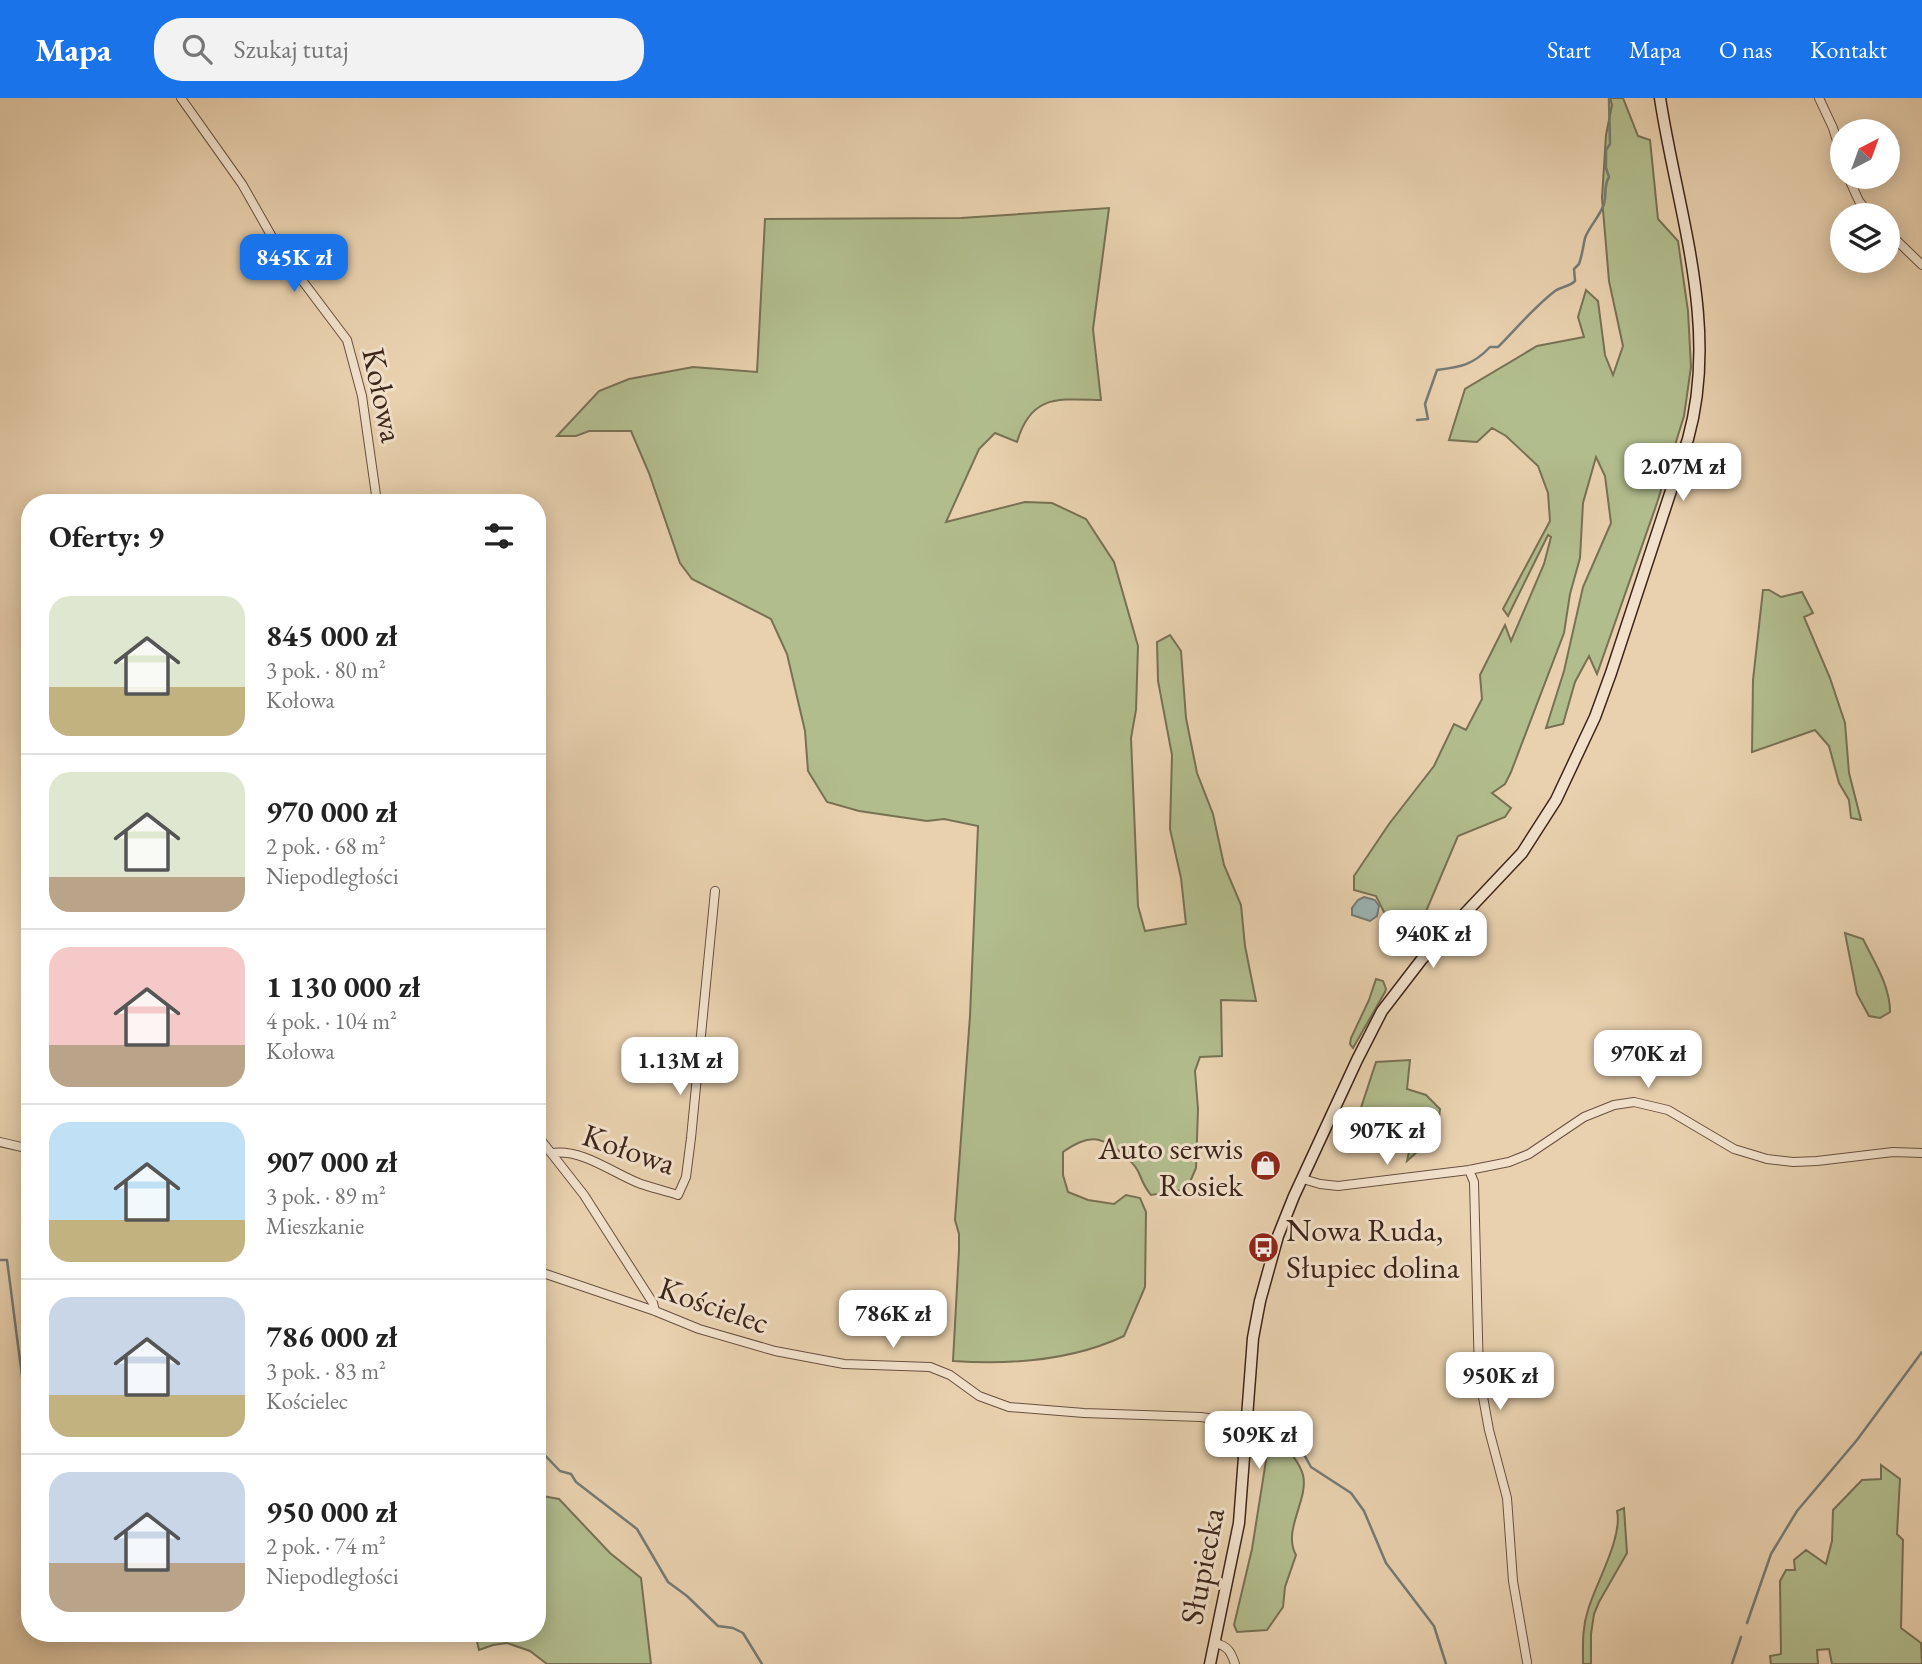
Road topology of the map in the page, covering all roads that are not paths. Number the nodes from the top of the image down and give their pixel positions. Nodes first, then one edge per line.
1 (181, 98) edge
2 (1660, 98) edge
3 (1819, 98) edge
4 (1830, 122) edge
5 (1900, 244) edge
6 (1922, 265) edge
7 (376, 494) edge
8 (715, 891) dead end
9 (0, 1142) edge
10 (546, 1146) edge
11 (21, 1147) edge
12 (552, 1153) junction
13 (1922, 1153) edge
14 (1469, 1170) junction
15 (1303, 1179) junction
16 (546, 1274) edge
17 (655, 1311) junction
18 (1246, 1424) junction
19 (1215, 1643) junction
20 (1527, 1662) edge
21 (1210, 1664) edge
22 (1235, 1664) edge

1 - 7 street, Kołowa
2 - 15 main road, Słupiecka
3 - 4 street
5 - 6 street
8 - 12 street, Kołowa
9 - 11 street
10 - 12 street, Kołowa
12 - 17 street, Kołowa
13 - 14 street
14 - 15 street
14 - 20 street
15 - 18 main road, Słupiecka
16 - 17 street, Kościelec
17 - 18 street, Kościelec
18 - 19 main road, Słupiecka
19 - 21 main road, Słupiecka
19 - 22 street

